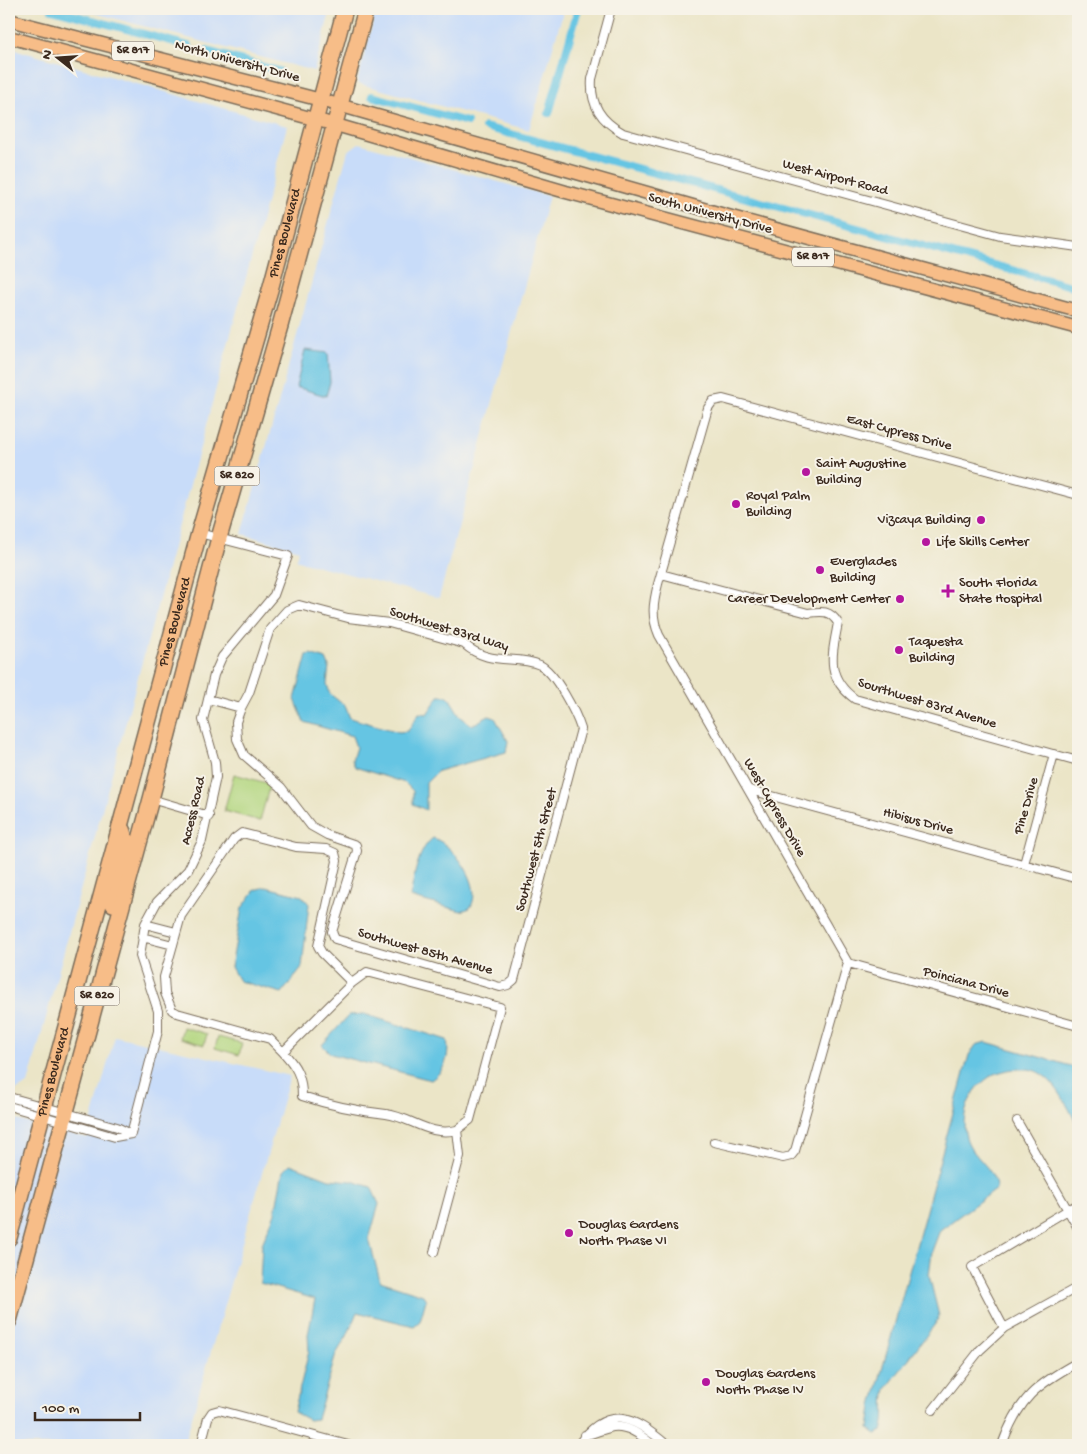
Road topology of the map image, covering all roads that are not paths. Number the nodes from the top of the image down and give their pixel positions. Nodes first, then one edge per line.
1 (345, 9) edge
2 (366, 9) edge
3 (611, 9) edge
4 (9, 20) edge
5 (9, 37) edge
6 (321, 100) junction
7 (342, 106) junction
8 (316, 120) junction
9 (336, 125) junction
10 (1078, 247) edge
11 (270, 290) junction
12 (1078, 311) edge
13 (260, 325) junction
14 (280, 326) junction
15 (1078, 328) edge
16 (713, 401) joint
17 (255, 414) junction
18 (1078, 495) edge
19 (199, 533) junction
20 (219, 538) junction
21 (661, 574) junction
22 (160, 680) junction
23 (208, 699) junction
24 (241, 708) junction
25 (578, 718) joint
26 (1054, 754) junction
27 (1078, 761) edge
28 (750, 790) junction
29 (151, 799) junction
30 (209, 816) junction
31 (120, 826) junction
32 (1024, 864) junction
33 (1078, 879) edge
34 (145, 924) junction
35 (176, 932) junction
36 (142, 937) junction
37 (111, 945) junction
38 (173, 945) junction
39 (848, 963) junction
40 (352, 983) junction
41 (508, 985) joint
42 (1078, 1026) edge
43 (284, 1052) junction
44 (9, 1097) edge
45 (9, 1106) edge
46 (44, 1112) junction
47 (63, 1118) junction
48 (1017, 1121) dead end
49 (457, 1130) junction
50 (131, 1134) joint
51 (714, 1142) dead end
52 (1078, 1204) edge
53 (1068, 1210) junction
54 (1078, 1228) edge
55 (9, 1238) edge
56 (434, 1252) dead end
57 (1078, 1287) edge
58 (9, 1321) edge
59 (1004, 1328) junction
60 (1078, 1362) edge
61 (933, 1410) dead end
62 (615, 1423) junction
63 (200, 1445) edge
64 (348, 1445) edge
65 (578, 1445) edge
66 (653, 1445) edge
67 (667, 1445) edge
68 (1002, 1445) edge

1 - 6 highway, Pines Boulevard / SR 820
2 - 7 highway, Pines Boulevard / SR 820
3 - 10 street, West Airport Road
4 - 6 main road, North University Drive / SR 817
5 - 8 main road, SR 817
6 - 7 main road, North University Drive / SR 817
6 - 8 highway, Pines Boulevard / SR 820
7 - 9 highway, Pines Boulevard / SR 820
7 - 12 main road, South University Drive / SR 817
8 - 9 main road, SR 817
8 - 11 highway, Pines Boulevard / SR 820
9 - 14 highway, Pines Boulevard / SR 820
9 - 15 main road, South University Drive / SR 817
11 - 13 highway, Pines Boulevard / SR 820
11 - 14 highway
13 - 17 highway
13 - 19 highway, Pines Boulevard / SR 820
14 - 17 highway, Pines Boulevard / SR 820
16 - 18 street, East Cypress Drive
16 - 21 street, West Cypress Drive
17 - 20 highway, Pines Boulevard / SR 820
19 - 20 street
19 - 22 highway, Pines Boulevard / SR 820
20 - 23 street, Access Road
20 - 29 highway, Pines Boulevard / SR 820
21 - 26 street, Sourthwest 83rd Avenue
21 - 28 street, West Cypress Drive
22 - 29 highway
22 - 31 highway, Pines Boulevard / SR 820
23 - 24 street
23 - 30 street, Access Road
24 - 25 street, Southwest 83rd Way
24 - 41 street, Southwest 85th Avenue
25 - 41 street, Southwest 5th Street
26 - 27 street, Sourthwest 83rd Avenue
26 - 32 street, Pine Drive
28 - 32 street, Hibisus Drive
28 - 39 street, West Cypress Drive
29 - 30 street
29 - 37 highway, Pines Boulevard / SR 820
30 - 34 street, Access Road
31 - 37 highway
31 - 46 highway, Pines Boulevard / SR 820
32 - 33 street, Hibisus Drive
34 - 35 street
34 - 36 street, Access Road
35 - 38 street
35 - 40 street
36 - 38 street
36 - 50 street, Access Road
37 - 47 highway, Pines Boulevard / SR 820
38 - 43 street
39 - 42 street, Poinciana Drive
39 - 51 street
40 - 43 street
40 - 49 street
43 - 49 street
44 - 46 street
45 - 46 street
46 - 47 street
46 - 55 highway, Pines Boulevard / SR 820
47 - 50 street, Pines Boulevard
47 - 58 highway, Pines Boulevard / SR 820
48 - 53 street
49 - 56 street
52 - 53 street
53 - 54 street
53 - 59 street
57 - 59 street
59 - 61 street
60 - 68 street
62 - 65 street
62 - 66 street
62 - 67 street
63 - 64 street

